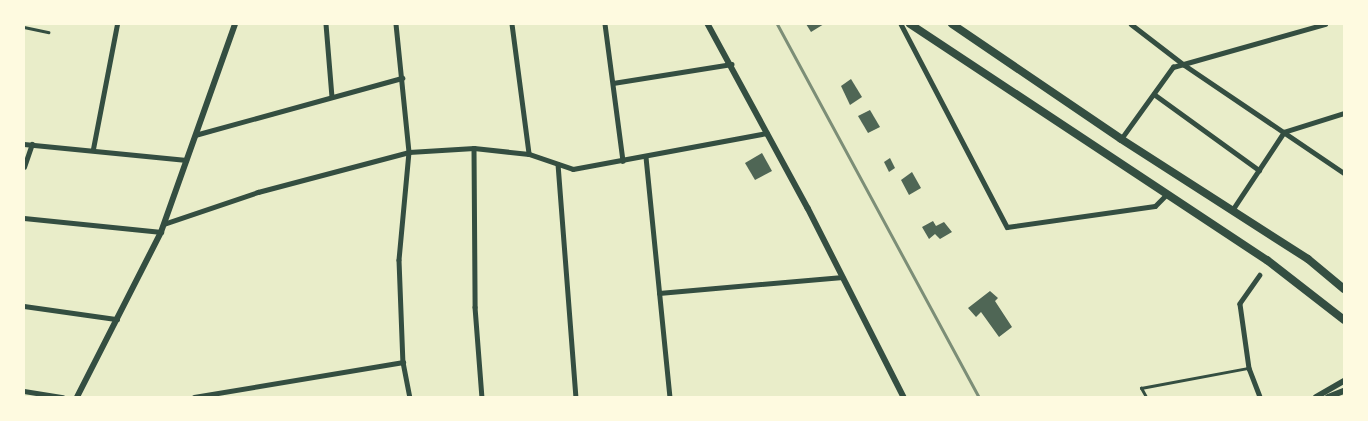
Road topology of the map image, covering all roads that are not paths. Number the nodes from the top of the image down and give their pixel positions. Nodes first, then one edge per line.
1 (118, 24) edge
2 (235, 24) edge
3 (326, 24) edge
4 (396, 24) edge
5 (512, 24) edge
6 (605, 24) edge
7 (708, 24) edge
8 (901, 24) edge
9 (910, 24) edge
10 (952, 24) edge
11 (1131, 24) edge
12 (1326, 24) edge
13 (24, 27) edge
14 (48, 32) dead end
15 (731, 64) junction
16 (1183, 64) junction
17 (402, 78) junction
18 (613, 84) junction
19 (1154, 94) junction
20 (332, 97) junction
21 (1344, 113) edge
22 (1284, 132) junction
23 (767, 133) junction
24 (195, 135) junction
25 (1121, 139) junction
26 (24, 144) edge
27 (32, 144) junction
28 (474, 148) junction
29 (93, 149) junction
30 (409, 152) junction
31 (530, 154) junction
32 (646, 158) junction
33 (186, 160) junction
34 (624, 161) junction
35 (558, 164) junction
36 (24, 167) edge
37 (1259, 170) junction
38 (1344, 173) edge
39 (1167, 194) junction
40 (1233, 209) junction
41 (24, 218) edge
42 (164, 224) junction
43 (161, 232) junction
44 (1260, 275) dead end
45 (842, 277) junction
46 (1344, 289) edge
47 (659, 293) junction
48 (24, 306) edge
49 (116, 319) junction
50 (1344, 320) edge
51 (403, 362) junction
52 (1249, 368) junction
53 (1344, 381) edge
54 (24, 391) edge
55 (1344, 391) edge
56 (62, 397) edge
57 (77, 397) edge
58 (194, 397) edge
59 (410, 397) edge
60 (482, 397) edge
61 (576, 397) edge
62 (670, 397) edge
63 (904, 397) edge
64 (1146, 397) edge
65 (1260, 397) edge
66 (1316, 397) edge
67 (1328, 397) edge

1 - 29 street
2 - 24 main road
3 - 20 street
4 - 17 street
5 - 31 street
6 - 18 street
7 - 15 street
8 - 39 street
9 - 39 highway
10 - 25 highway
11 - 16 street
12 - 16 street
13 - 14 lane
15 - 18 street
15 - 23 street
16 - 19 street
16 - 22 street
17 - 20 street
17 - 30 street
18 - 34 street
19 - 25 street
19 - 37 street
20 - 24 street
21 - 22 street
22 - 37 street
22 - 38 street
23 - 32 street
23 - 45 street
24 - 33 main road
25 - 40 highway
26 - 27 street
27 - 29 street
27 - 36 street
28 - 30 street
28 - 31 street
28 - 60 street
29 - 33 street
30 - 42 street
30 - 51 street
31 - 35 street
32 - 34 street
32 - 47 street
33 - 42 main road
34 - 35 street
35 - 61 street
37 - 40 street
39 - 50 highway
40 - 46 highway
41 - 43 street
42 - 43 main road
43 - 49 main road
44 - 52 street
45 - 47 street
45 - 63 street
47 - 62 street
48 - 49 street
49 - 57 main road
51 - 58 street
51 - 59 street
52 - 64 lane
52 - 65 street
53 - 66 main road
54 - 56 street
55 - 67 main road

